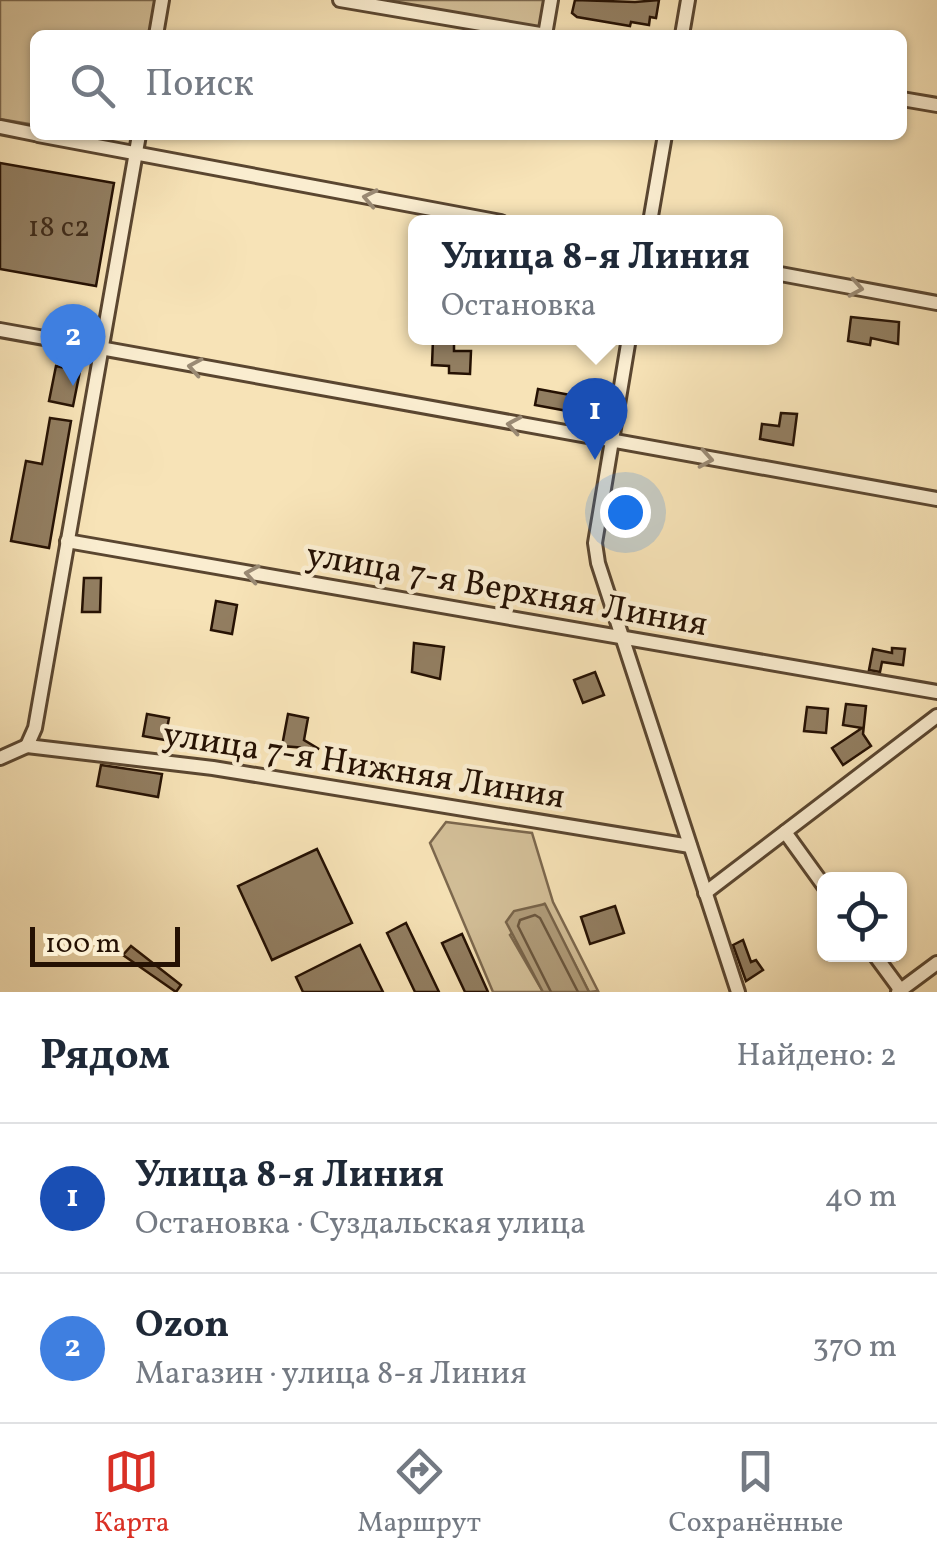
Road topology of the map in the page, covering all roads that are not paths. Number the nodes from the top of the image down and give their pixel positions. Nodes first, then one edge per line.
1 (162, 0) edge
2 (340, 0) edge
3 (552, 0) edge
4 (688, 0) edge
5 (157, 30) edge
6 (517, 30) edge
7 (547, 30) edge
8 (683, 30) edge
9 (907, 100) edge
10 (937, 105) edge
11 (0, 128) edge
12 (30, 134) edge
13 (62, 140) edge
14 (138, 140) edge
15 (663, 140) edge
16 (136, 154) junction
17 (463, 215) edge
18 (651, 215) edge
19 (783, 274) edge
20 (937, 303) edge
21 (0, 330) edge
22 (628, 345) edge
23 (102, 350) junction
24 (610, 442) junction
25 (937, 499) edge
26 (67, 542) junction
27 (624, 640) junction
28 (937, 692) edge
29 (937, 716) edge
30 (28, 746) junction
31 (0, 758) edge
32 (785, 832) junction
33 (690, 846) junction
34 (817, 876) edge
35 (705, 893) junction
36 (880, 962) edge
37 (937, 963) edge
38 (900, 991) edge
39 (738, 992) edge

1 - 5 street
2 - 6 street
3 - 7 street
4 - 8 street
9 - 10 street
11 - 12 street
13 - 16 street
14 - 16 street
15 - 18 street
17 -> 16 street
16 - 23 street
19 -> 20 street
21 - 23 street
22 - 24 street
24 -> 23 street
23 - 26 street
24 -> 25 street
24 - 27 street
27 -> 26 street, улица 7-я Верхняя Линия
26 - 30 street
27 - 28 street, улица 7-я Верхняя Линия
27 - 33 street
29 - 32 street
30 - 31 street
30 - 33 street, улица 7-я Нижняя Линия
32 - 34 street
32 - 35 street
33 - 35 street
35 - 39 street
36 - 38 street
37 - 38 street

